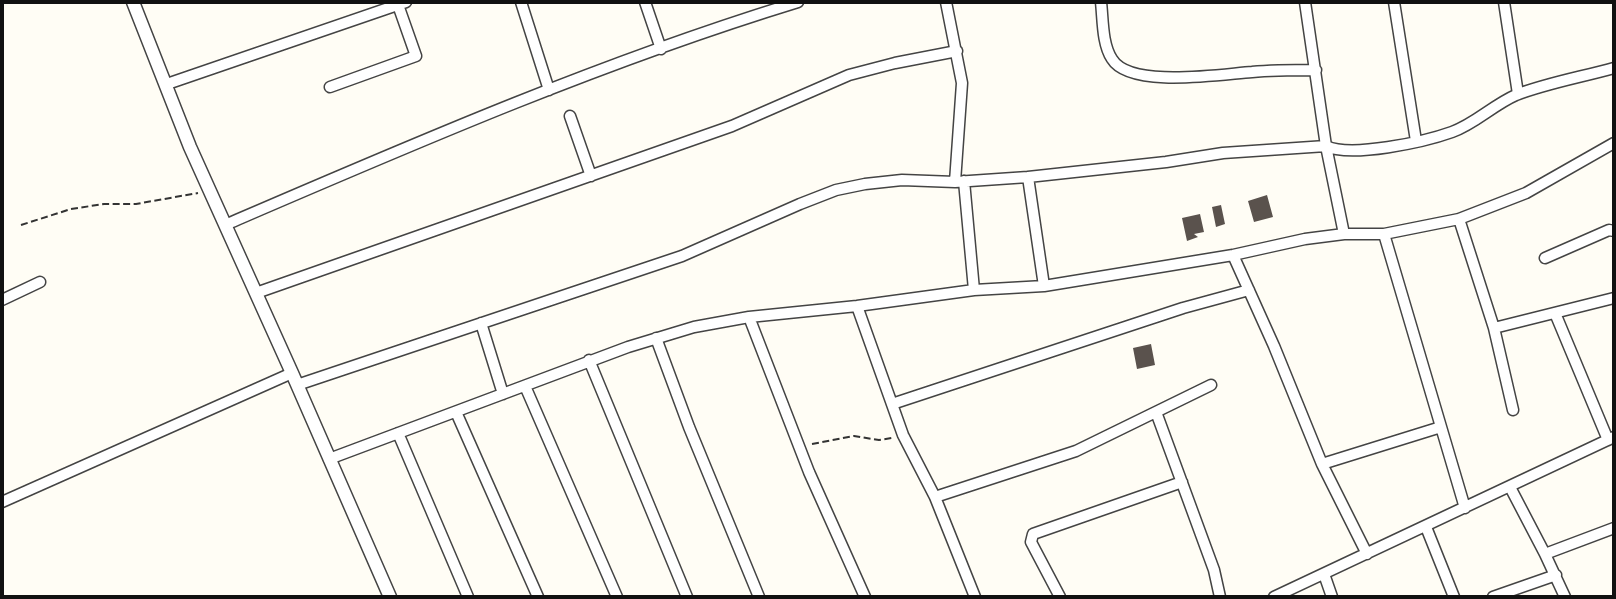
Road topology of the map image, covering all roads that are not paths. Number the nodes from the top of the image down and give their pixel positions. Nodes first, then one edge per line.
1 (132, 2) edge
2 (521, 2) edge
3 (645, 2) edge
4 (797, 2) edge
5 (946, 2) edge
6 (1101, 2) edge
7 (1305, 2) edge
8 (1394, 2) edge
9 (1504, 2) edge
10 (400, 3) edge
11 (661, 49) junction
12 (957, 51) junction
13 (1614, 68) edge
14 (1316, 70) junction
15 (167, 84) junction
16 (330, 87) dead end
17 (549, 90) junction
18 (1518, 94) junction
19 (570, 116) dead end
20 (1416, 141) junction
21 (1614, 143) edge
22 (1326, 146) junction
23 (592, 176) junction
24 (1028, 177) junction
25 (960, 181) junction
26 (1460, 219) junction
27 (225, 225) junction
28 (1614, 231) edge
29 (1344, 234) junction
30 (1384, 234) junction
31 (1233, 255) junction
32 (1545, 258) dead end
33 (40, 282) dead end
34 (1044, 286) junction
35 (974, 290) junction
36 (1249, 290) junction
37 (256, 293) junction
38 (1614, 298) edge
39 (2, 300) edge
40 (857, 306) junction
41 (1555, 313) junction
42 (749, 317) junction
43 (481, 323) junction
44 (1494, 328) junction
45 (656, 338) junction
46 (589, 360) junction
47 (295, 379) junction
48 (1211, 385) dead end
49 (525, 386) junction
50 (503, 394) junction
51 (892, 404) junction
52 (1513, 410) dead end
53 (456, 412) junction
54 (1156, 412) junction
55 (1441, 427) junction
56 (398, 433) junction
57 (1611, 438) edge
58 (329, 459) junction
59 (1322, 464) junction
60 (1182, 482) junction
61 (1510, 487) junction
62 (934, 497) junction
63 (2, 502) edge
64 (1465, 508) junction
65 (1426, 527) junction
66 (1614, 528) edge
67 (1367, 554) junction
68 (1545, 554) junction
69 (1324, 574) junction
70 (1556, 575) junction
71 (390, 597) edge
72 (468, 597) edge
73 (538, 597) edge
74 (617, 597) edge
75 (687, 597) edge
76 (759, 597) edge
77 (865, 597) edge
78 (975, 597) edge
79 (1060, 597) edge
80 (1220, 597) edge
81 (1274, 597) edge
82 (1332, 597) edge
83 (1454, 597) edge
84 (1493, 597) edge
85 (1565, 597) edge

1 - 15 street
2 - 17 street
3 - 11 street
4 - 11 street
5 - 12 street
6 - 14 street
7 - 14 street
8 - 20 street
9 - 18 street
10 - 15 street
10 - 16 street
11 - 17 street
12 - 23 street
12 - 25 street
13 - 18 street
14 - 22 street
15 - 27 street
17 - 27 street
18 - 20 street
19 - 23 street
20 - 22 street
21 - 26 street
22 - 24 street
22 - 29 street
23 - 37 street
24 - 25 street
24 - 34 street
25 - 35 street
25 - 43 street
26 - 30 street
26 - 44 street
27 - 37 street
28 - 32 street
29 - 30 street
29 - 31 street
30 - 55 street
31 - 34 street
31 - 36 street
33 - 39 street
34 - 35 street
35 - 40 street
36 - 51 street
36 - 59 street
37 - 47 street
38 - 41 street
40 - 42 street
40 - 51 street
41 - 44 street
41 - 57 street
42 - 45 street
42 - 77 street
43 - 47 street
43 - 50 street
44 - 52 street
45 - 46 street
45 - 76 street
46 - 49 street
46 - 75 street
47 - 58 street
47 - 63 street
48 - 54 street
49 - 50 street
49 - 74 street
50 - 53 street
51 - 62 street
53 - 56 street
53 - 73 street
54 - 60 street
54 - 62 street
55 - 59 street
55 - 64 street
56 - 58 street
56 - 72 street
57 - 61 street
58 - 71 street
59 - 67 street
60 - 79 street
60 - 80 street
61 - 64 street
61 - 68 street
62 - 78 street
64 - 65 street
65 - 67 street
65 - 83 street
66 - 68 street
67 - 69 street
68 - 70 street
69 - 81 street
69 - 82 street
70 - 84 street
70 - 85 street

